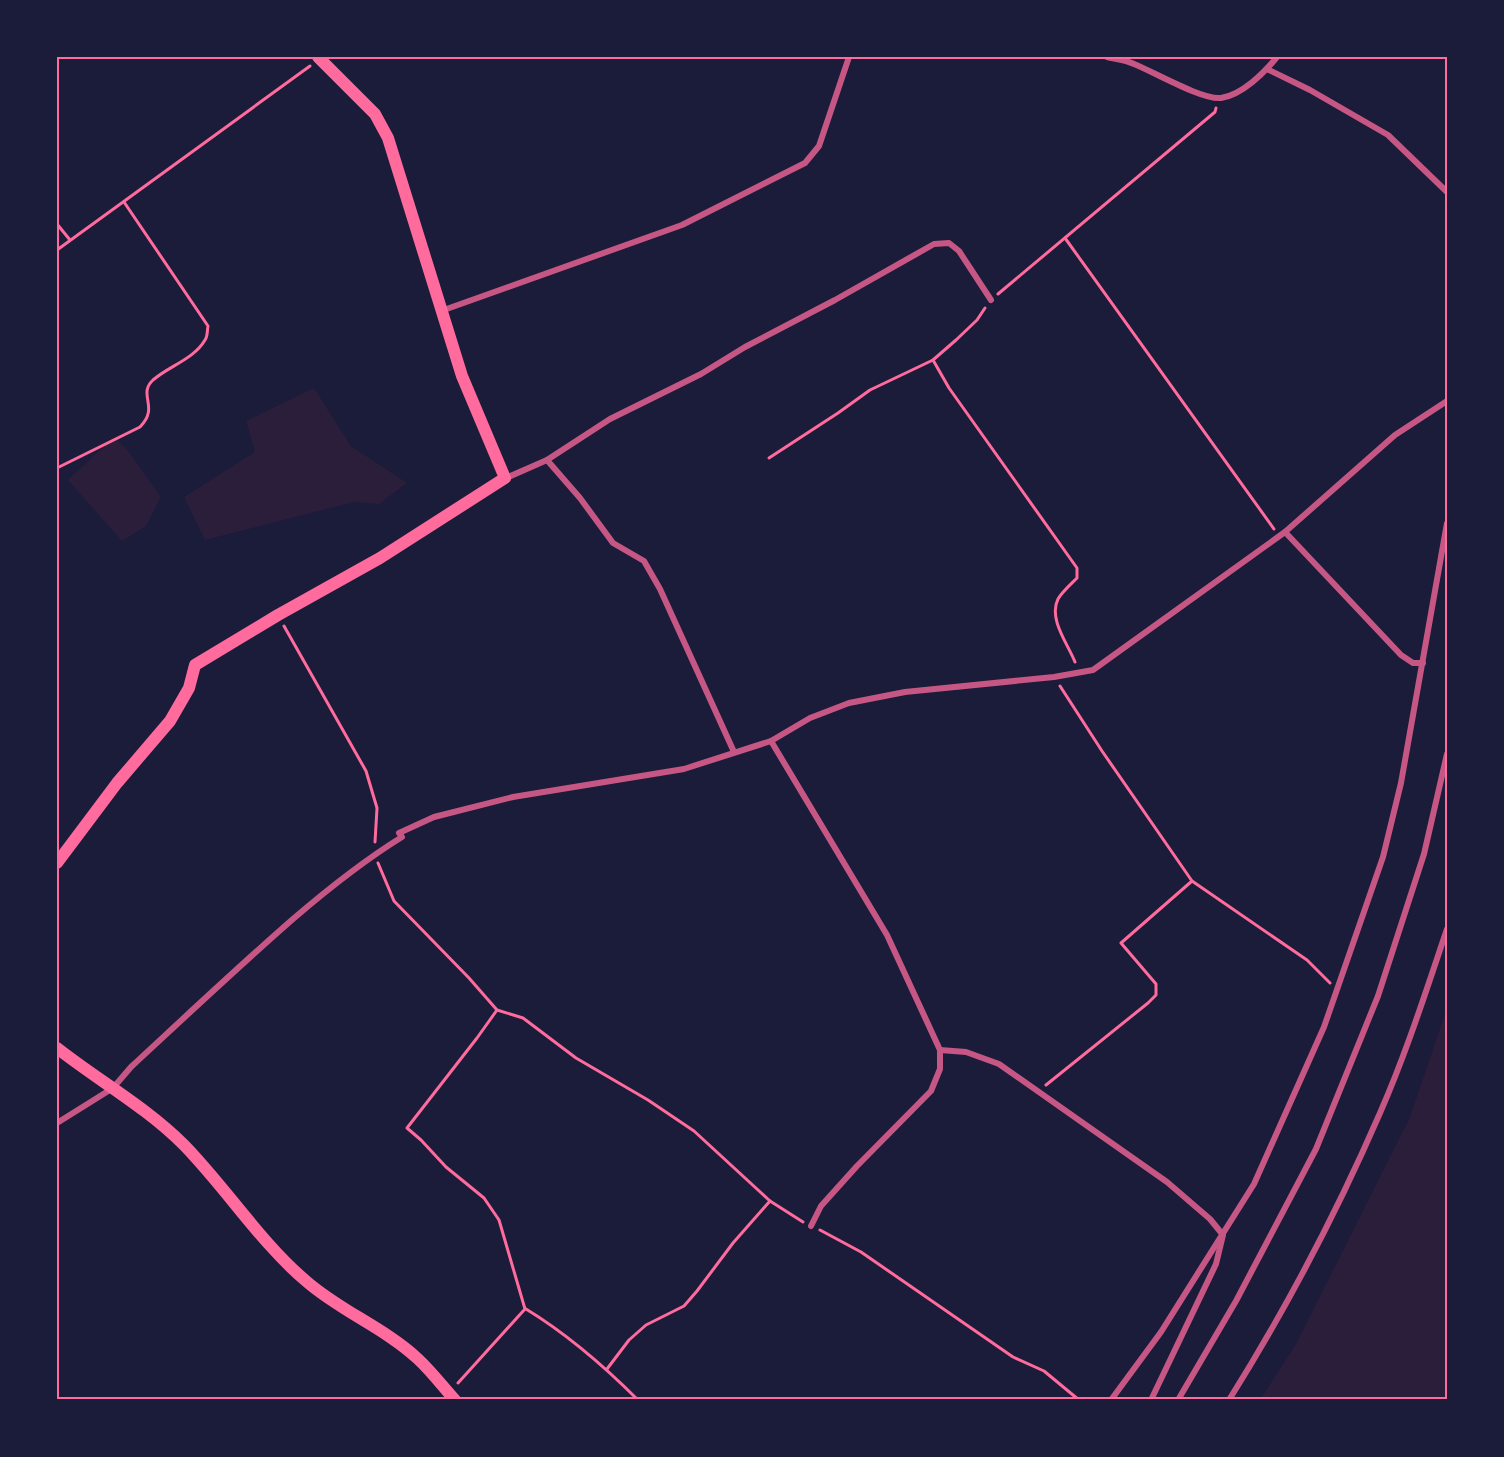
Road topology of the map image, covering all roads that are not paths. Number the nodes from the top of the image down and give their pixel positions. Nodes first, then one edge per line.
1 (849, 57) edge
2 (1107, 57) edge
3 (1140, 57) edge
4 (1276, 57) edge
5 (319, 58) edge
6 (1136, 64) junction
7 (1267, 69) junction
8 (1447, 192) edge
9 (991, 300) road end
10 (441, 311) junction
11 (1447, 401) edge
12 (547, 460) junction
13 (505, 478) junction
14 (1447, 523) edge
15 (1282, 534) junction
16 (1423, 663) junction
17 (771, 741) junction
18 (734, 752) junction
19 (1447, 754) edge
20 (57, 862) edge
21 (1447, 929) edge
22 (57, 1048) edge
23 (940, 1050) junction
24 (113, 1088) junction
25 (57, 1123) edge
26 (811, 1226) road end
27 (1222, 1234) junction
28 (452, 1396) edge
29 (1111, 1400) edge
30 (1151, 1400) edge
31 (1178, 1400) edge
32 (1229, 1400) edge

1 - 10 street
2 - 6 street
3 - 6 street
4 - 7 street
5 - 10 main road
6 - 7 street
7 - 8 street
9 - 12 street
10 - 13 main road
11 - 15 street
12 - 13 street
12 - 18 street
13 - 20 main road
14 - 16 street
15 - 16 street
15 - 17 street
16 - 27 street
17 - 18 street
17 - 23 street
18 - 24 street
19 - 31 street
21 - 32 street
22 - 24 main road
23 - 26 street
23 - 27 street
24 - 25 street
24 - 28 main road
27 - 29 street
27 - 30 street

